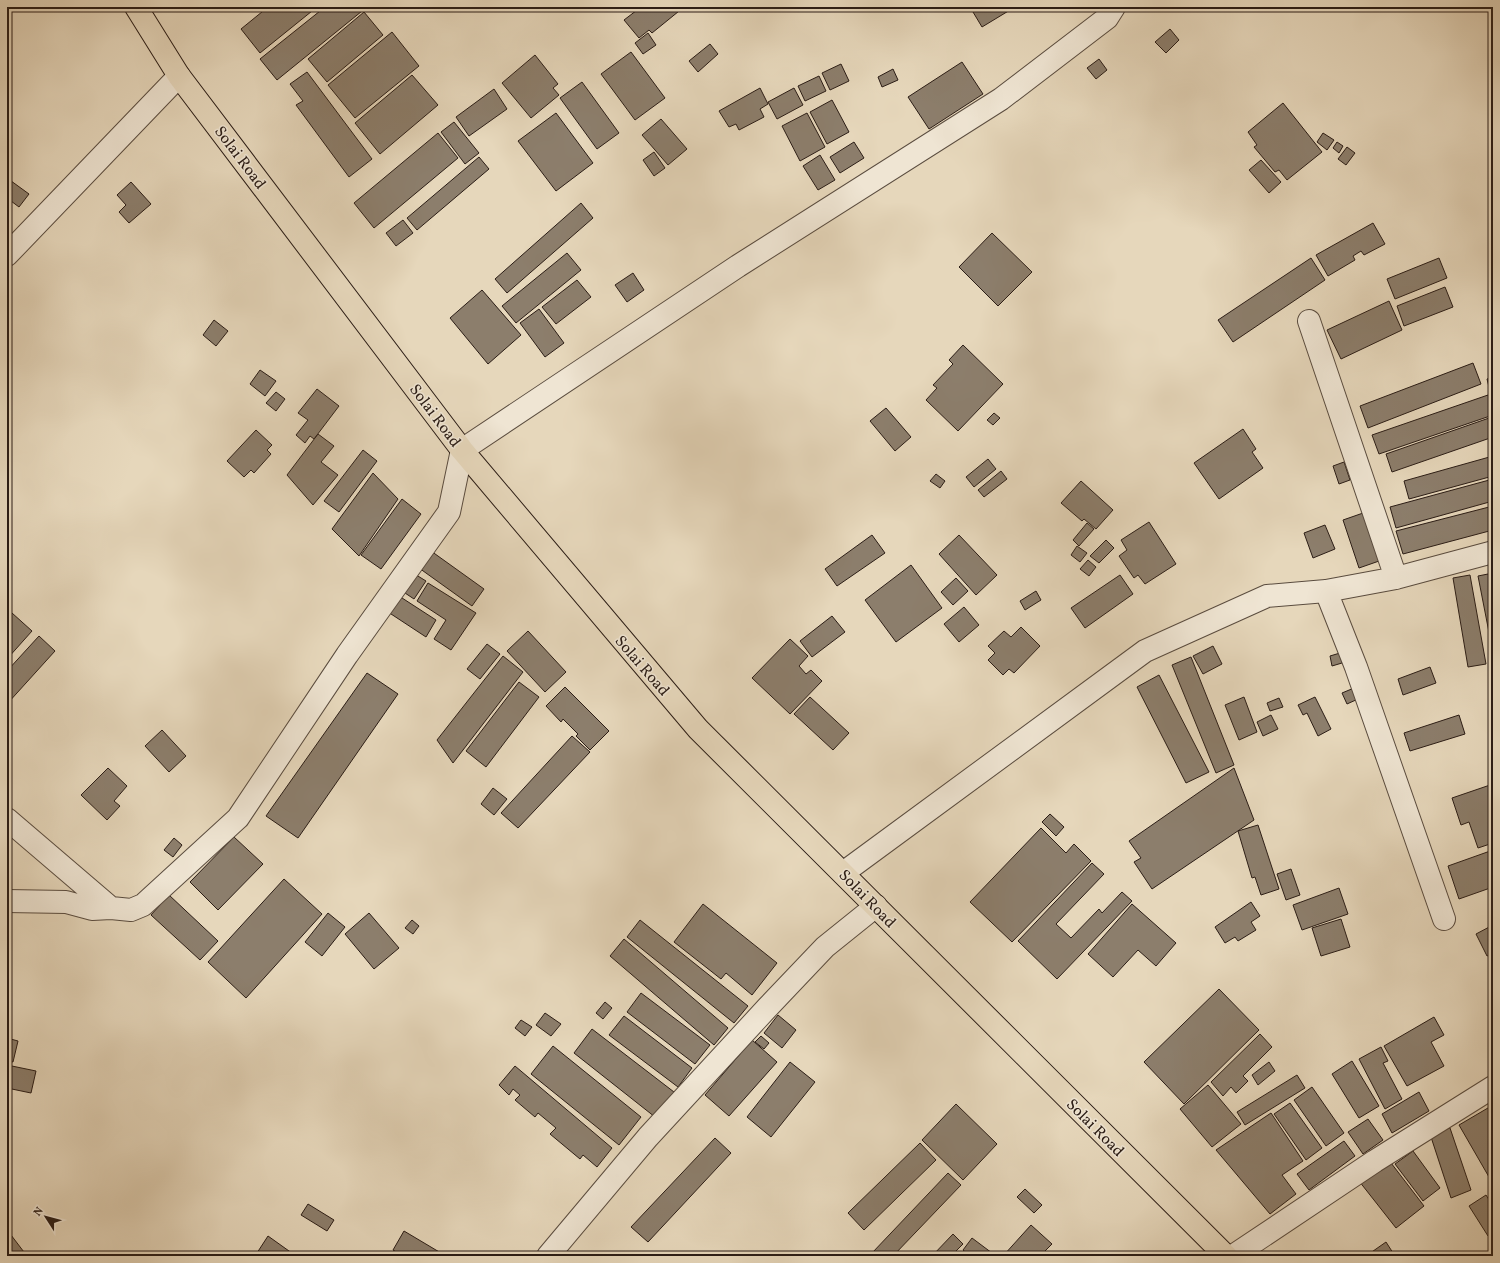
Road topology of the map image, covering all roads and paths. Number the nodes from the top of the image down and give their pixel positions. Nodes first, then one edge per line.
1 (136, 7) edge
2 (1114, 7) edge
3 (179, 76) junction
4 (7, 255) edge
5 (1309, 321) dead end
6 (462, 450) junction
7 (1493, 552) edge
8 (1396, 578) junction
9 (1326, 591) junction
10 (7, 819) edge
11 (843, 873) junction
12 (7, 900) edge
13 (876, 906) junction
14 (111, 908) junction
15 (1444, 919) dead end
16 (1493, 1087) edge
17 (548, 1256) edge
18 (1226, 1256) edge
19 (1233, 1256) edge

1 - 3 highway, Solai Road
2 - 6 street
3 - 4 street
3 - 6 highway, Solai Road
5 - 8 street
6 - 11 highway, Solai Road
6 - 14 street
7 - 8 street
8 - 9 street
9 - 11 street
9 - 15 street
10 - 14 street
11 - 13 highway, Solai Road
12 - 14 street
13 - 17 street
13 - 18 highway, Solai Road
16 - 19 street

